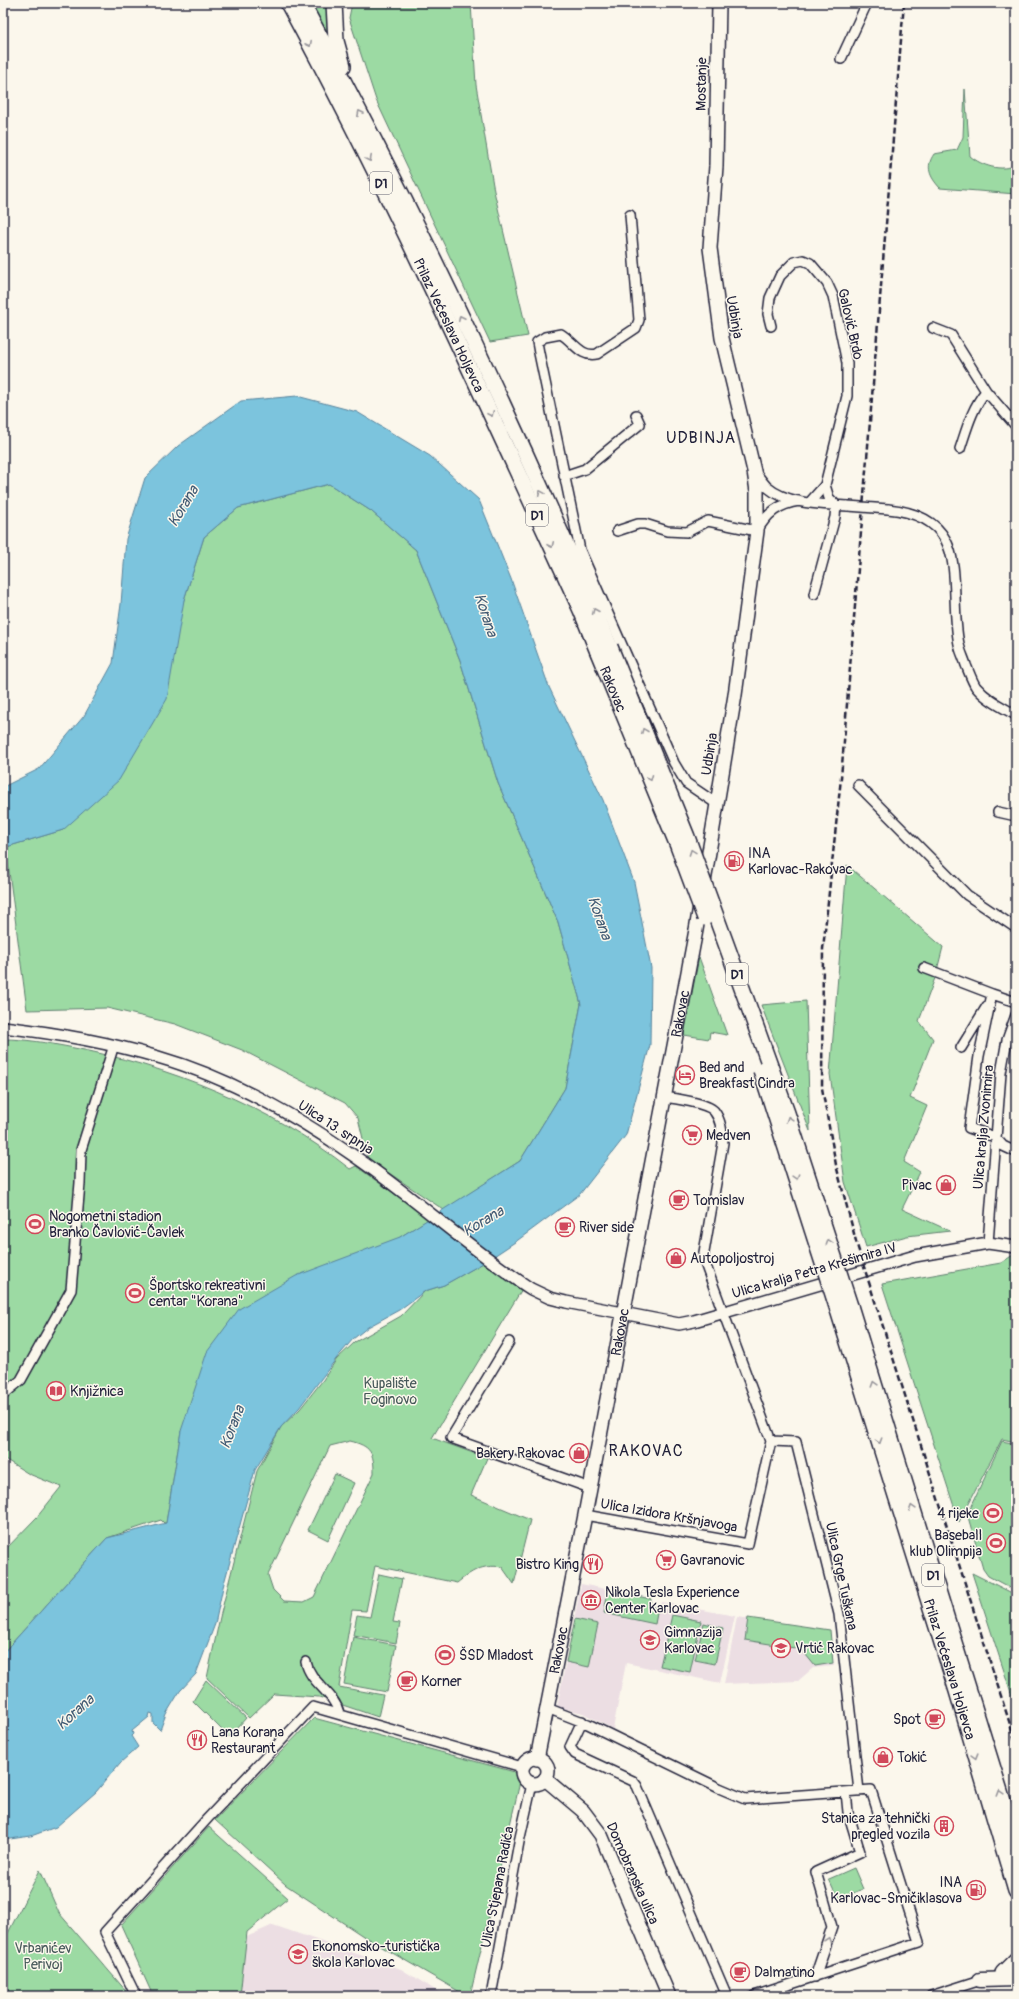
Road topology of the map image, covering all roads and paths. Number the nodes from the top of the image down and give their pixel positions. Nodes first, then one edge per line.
1 (288, 3) edge
2 (302, 3) edge
3 (334, 3) edge
4 (719, 3) edge
5 (867, 3) edge
6 (841, 59) dead end
7 (351, 94) junction
8 (716, 166) joint
9 (630, 215) dead end
10 (771, 326) dead end
11 (932, 328) dead end
12 (472, 356) junction
13 (986, 391) junction
14 (636, 415) dead end
15 (1016, 426) edge
16 (960, 449) dead end
17 (754, 471) junction
18 (564, 476) junction
19 (825, 485) junction
20 (798, 501) junction
21 (810, 502) junction
22 (836, 505) junction
23 (617, 531) dead end
24 (757, 531) junction
25 (814, 594) dead end
26 (604, 650) joint
27 (1016, 715) edge
28 (858, 785) dead end
29 (717, 804) junction
30 (998, 812) dead end
31 (1016, 816) edge
32 (1016, 928) edge
33 (924, 968) dead end
34 (991, 998) junction
35 (1016, 1002) edge
36 (1016, 1015) edge
37 (3, 1027) edge
38 (114, 1045) junction
39 (961, 1048) dead end
40 (663, 1097) junction
41 (996, 1137) junction
42 (1016, 1152) edge
43 (988, 1243) junction
44 (1016, 1247) edge
45 (844, 1308) junction
46 (724, 1313) junction
47 (622, 1314) junction
48 (509, 1342) dead end
49 (3, 1395) edge
50 (771, 1441) junction
51 (590, 1488) junction
52 (585, 1515) junction
53 (306, 1662) dead end
54 (547, 1708) junction
55 (339, 1713) junction
56 (582, 1721) junction
57 (537, 1759) junction
58 (522, 1767) junction
59 (545, 1779) junction
60 (532, 1784) junction
61 (859, 1790) junction
62 (846, 1792) junction
63 (1016, 1843) edge
64 (1016, 1891) edge
65 (1016, 1960) edge
66 (1012, 1973) edge
67 (815, 1977) junction
68 (980, 1980) joint
69 (771, 1993) edge
70 (136, 1996) edge
71 (491, 1996) edge
72 (669, 1996) edge
73 (727, 1996) edge
74 (754, 1996) edge
75 (931, 1996) edge

1 -> 12 highway, Prilaz Većeslava Holjevca / D1
2 - 7 highway, Prilaz Većeslava Holjevca / D1
3 - 7 highway
4 - 8 main road, Mostanje
5 - 6 street
12 -> 7 highway, Prilaz Većeslava Holjevca / D1
8 - 17 main road, Udbinja
9 - 18 street, Udbinja
10 - 19 street, Galović Brdo
11 - 13 street
12 - 26 highway, Prilaz Većeslava Holjevca / D1
13 - 15 street
13 - 16 street
14 - 18 street
17 - 20 street, Udbinja
17 - 24 main road, Udbinja
18 - 29 street, Udbinja
19 - 21 street, Galović Brdo
19 - 22 street
20 - 21 street, Udbinja
20 - 24 street, Udbinja
21 - 22 street, Udbinja
22 - 25 street
22 - 27 street, Udbinja, bridge
23 - 24 street
24 - 29 main road, Udbinja
26 - 45 highway, Rakovac / D1, bridge
28 - 32 street
29 - 40 main road, Rakovac
30 - 31 street
33 - 34 street
34 - 35 street
34 - 39 street
34 - 41 street
36 - 41 street, Ulica kralja Zvonimira
37 - 38 street, Ulica 13. srpnja
38 - 47 street, Ulica 13. srpnja
38 - 49 street
40 - 46 street
40 - 47 main road, Rakovac
41 - 42 street
41 - 43 street, Ulica kralja Zvonimira
43 - 44 street, Ulica kralja Petra Krešimira IV
43 - 46 street, Ulica kralja Petra Krešimira IV
63 -> 45 highway, Prilaz Većeslava Holjevca / D1
45 -> 64 highway, Prilaz Većeslava Holjevca / D1
46 - 47 street, Ulica kralja Petra Krešimira IV
46 - 50 street
47 - 51 main road, Rakovac
48 - 51 street
50 - 52 street, Ulica Izidora Kršnjavoga
50 - 61 street, Ulica Grge Tuškana
51 - 52 main road, Rakovac
52 - 54 main road, Rakovac
53 - 55 street
54 - 56 street
54 - 57 main road, Rakovac
55 - 58 street
55 - 70 street
56 - 62 street
56 - 73 street
57 - 58 main road
57 - 59 main road
58 - 60 main road
59 - 60 main road
59 - 72 main road, Domobranska ulica
60 - 71 street, Ulica Stjepana Radića
61 - 62 street
61 - 67 street
67 -> 62 street
65 - 66 highway
66 - 68 main road
67 - 69 street
68 - 75 street
69 - 74 street

